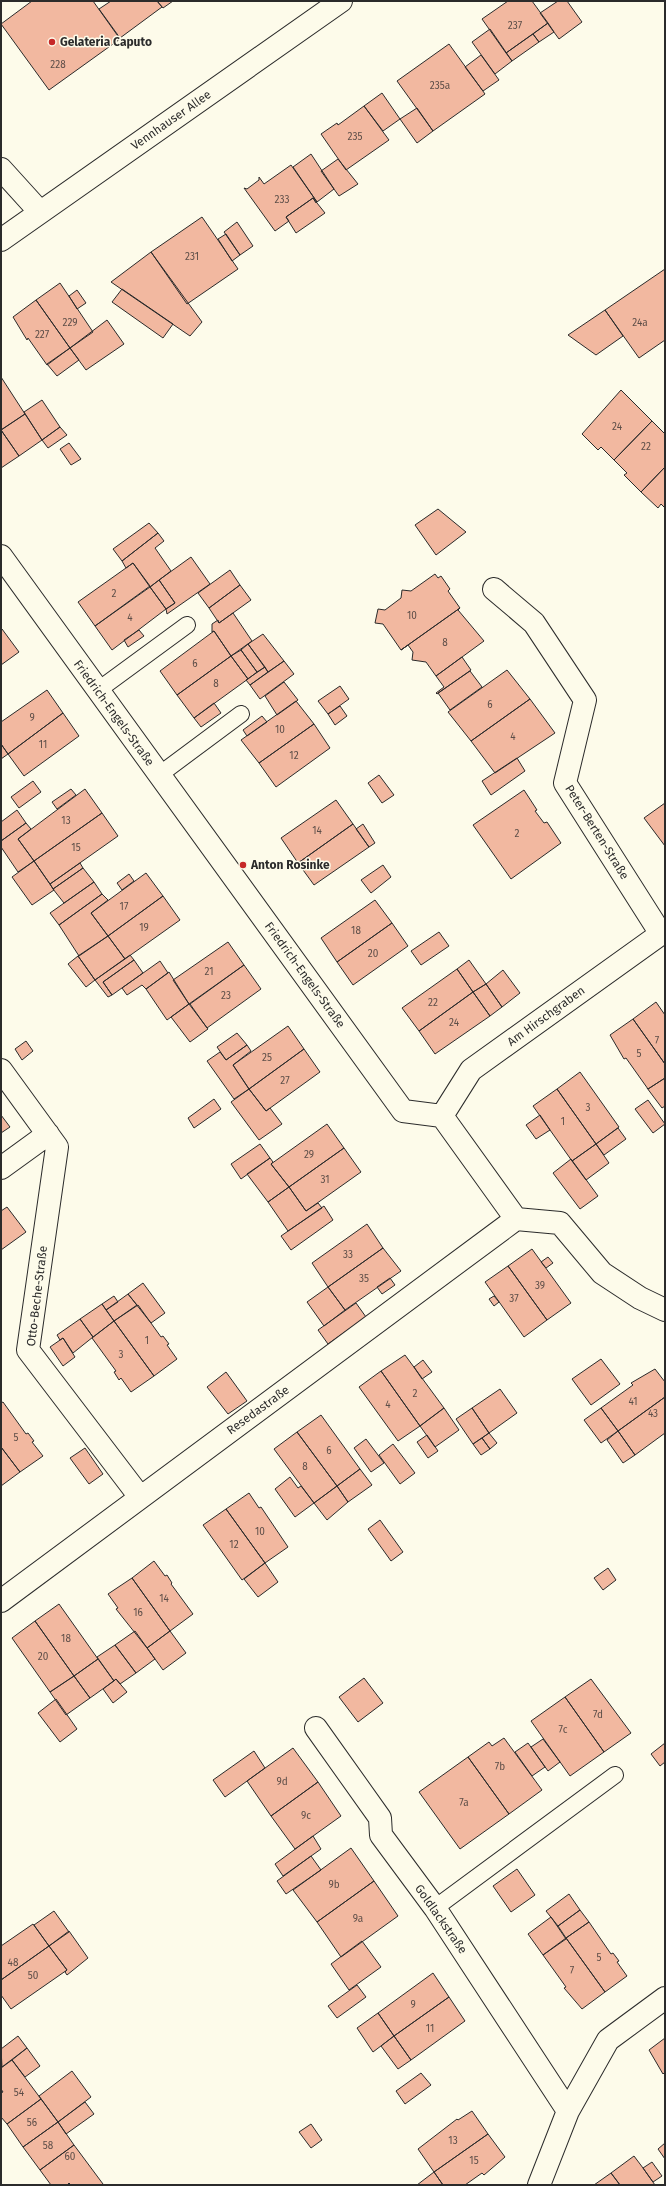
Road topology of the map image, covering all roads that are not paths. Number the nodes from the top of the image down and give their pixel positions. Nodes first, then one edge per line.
1 (341, 1) edge
2 (1, 168) edge
3 (40, 212) junction
4 (1, 240) edge
5 (1, 556) edge
6 (494, 589) dead end
7 (187, 625) dead end
8 (98, 691) junction
9 (241, 714) dead end
10 (159, 775) junction
11 (663, 932) edge
12 (1, 1070) edge
13 (442, 1116) junction
14 (48, 1134) junction
15 (1, 1168) edge
16 (516, 1219) junction
17 (665, 1310) edge
18 (140, 1497) junction
19 (1, 1601) edge
20 (316, 1728) dead end
21 (615, 1775) dead end
22 (435, 1908) junction
23 (665, 1998) edge
24 (568, 2111) junction
25 (539, 2185) edge

1 - 3 street, Vennhauser Allee
2 - 3 street
3 - 4 street, Vennhauser Allee
5 - 8 street, Friedrich-Engels-Straße
6 - 11 street, Peter-Berten-Straße
7 - 8 lane
8 - 10 street, Friedrich-Engels-Straße
9 - 10 lane
10 - 13 street, Friedrich-Engels-Straße
11 - 13 street, Am Hirschgraben
12 - 14 street, Otto-Beche-Straße
13 - 16 street
14 - 15 street
14 - 18 street, Otto-Beche-Straße
16 - 17 street
16 - 18 street, Resedastraße
18 - 19 street, Resedastraße
20 - 22 street, Goldlackstraße
21 - 22 lane
22 - 24 street, Goldlackstraße
23 - 24 street
24 - 25 street

